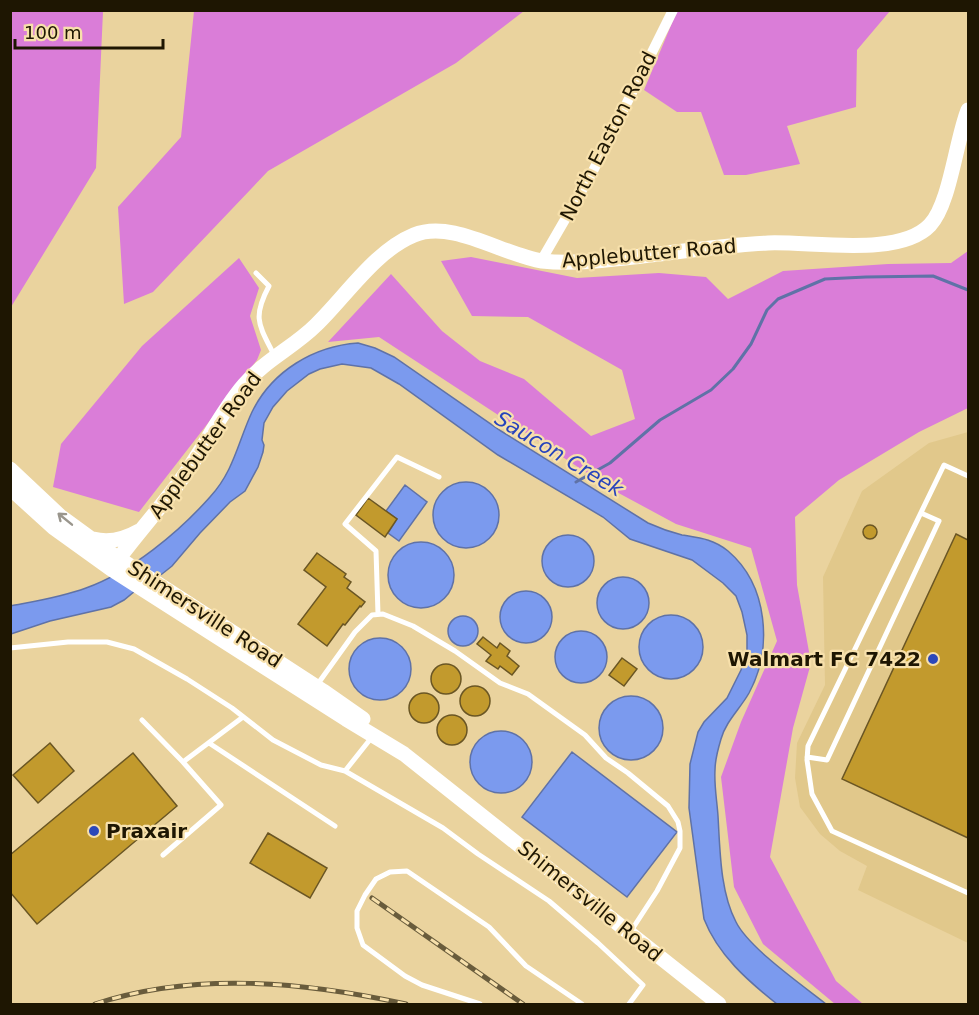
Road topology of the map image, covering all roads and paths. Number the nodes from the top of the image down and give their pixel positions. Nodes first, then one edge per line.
1 (673, 10) edge
2 (969, 110) edge
3 (541, 261) junction
4 (256, 273) dead end
5 (274, 356) junction
6 (10, 469) edge
7 (969, 476) edge
8 (439, 477) dead end
9 (10, 488) edge
10 (921, 513) junction
11 (144, 528) junction
12 (91, 539) junction
13 (110, 561) junction
14 (184, 607) junction
15 (378, 614) junction
16 (10, 648) edge
17 (316, 686) junction
18 (243, 717) junction
19 (142, 720) dead end
20 (374, 735) junction
21 (209, 743) junction
22 (404, 754) junction
23 (807, 757) junction
24 (183, 762) junction
25 (345, 771) junction
26 (335, 826) dead end
27 (163, 855) dead end
28 (969, 892) edge
29 (630, 933) junction
30 (480, 1005) edge
31 (582, 1005) edge
32 (629, 1005) edge
33 (719, 1005) edge

1 - 3 street, North Easton Road
2 - 3 street, Applebutter Road
3 - 5 street, Applebutter Road
4 - 5 lane
5 - 11 street, Applebutter Road
12 -> 6 street, Shimersville Road
7 - 10 lane
8 - 15 lane
9 - 13 street, Shimersville Road
10 - 23 lane
10 - 23 lane
11 - 12 street
11 - 13 street, Applebutter Road
12 - 13 street, Shimersville Road
13 - 14 street, Shimersville Road
14 - 17 street, Shimersville Road
14 - 20 street, Shimersville Road
15 - 17 lane
15 - 29 lane
16 - 18 lane
17 - 22 street, Shimersville Road
18 - 21 lane
18 - 25 lane
19 - 24 lane
20 - 22 street, Shimersville Road
20 - 25 lane
21 - 24 lane
21 - 26 lane
22 - 29 street, Shimersville Road
23 - 28 lane
24 - 27 lane
25 - 32 lane
29 - 33 street, Shimersville Road
30 - 31 lane

